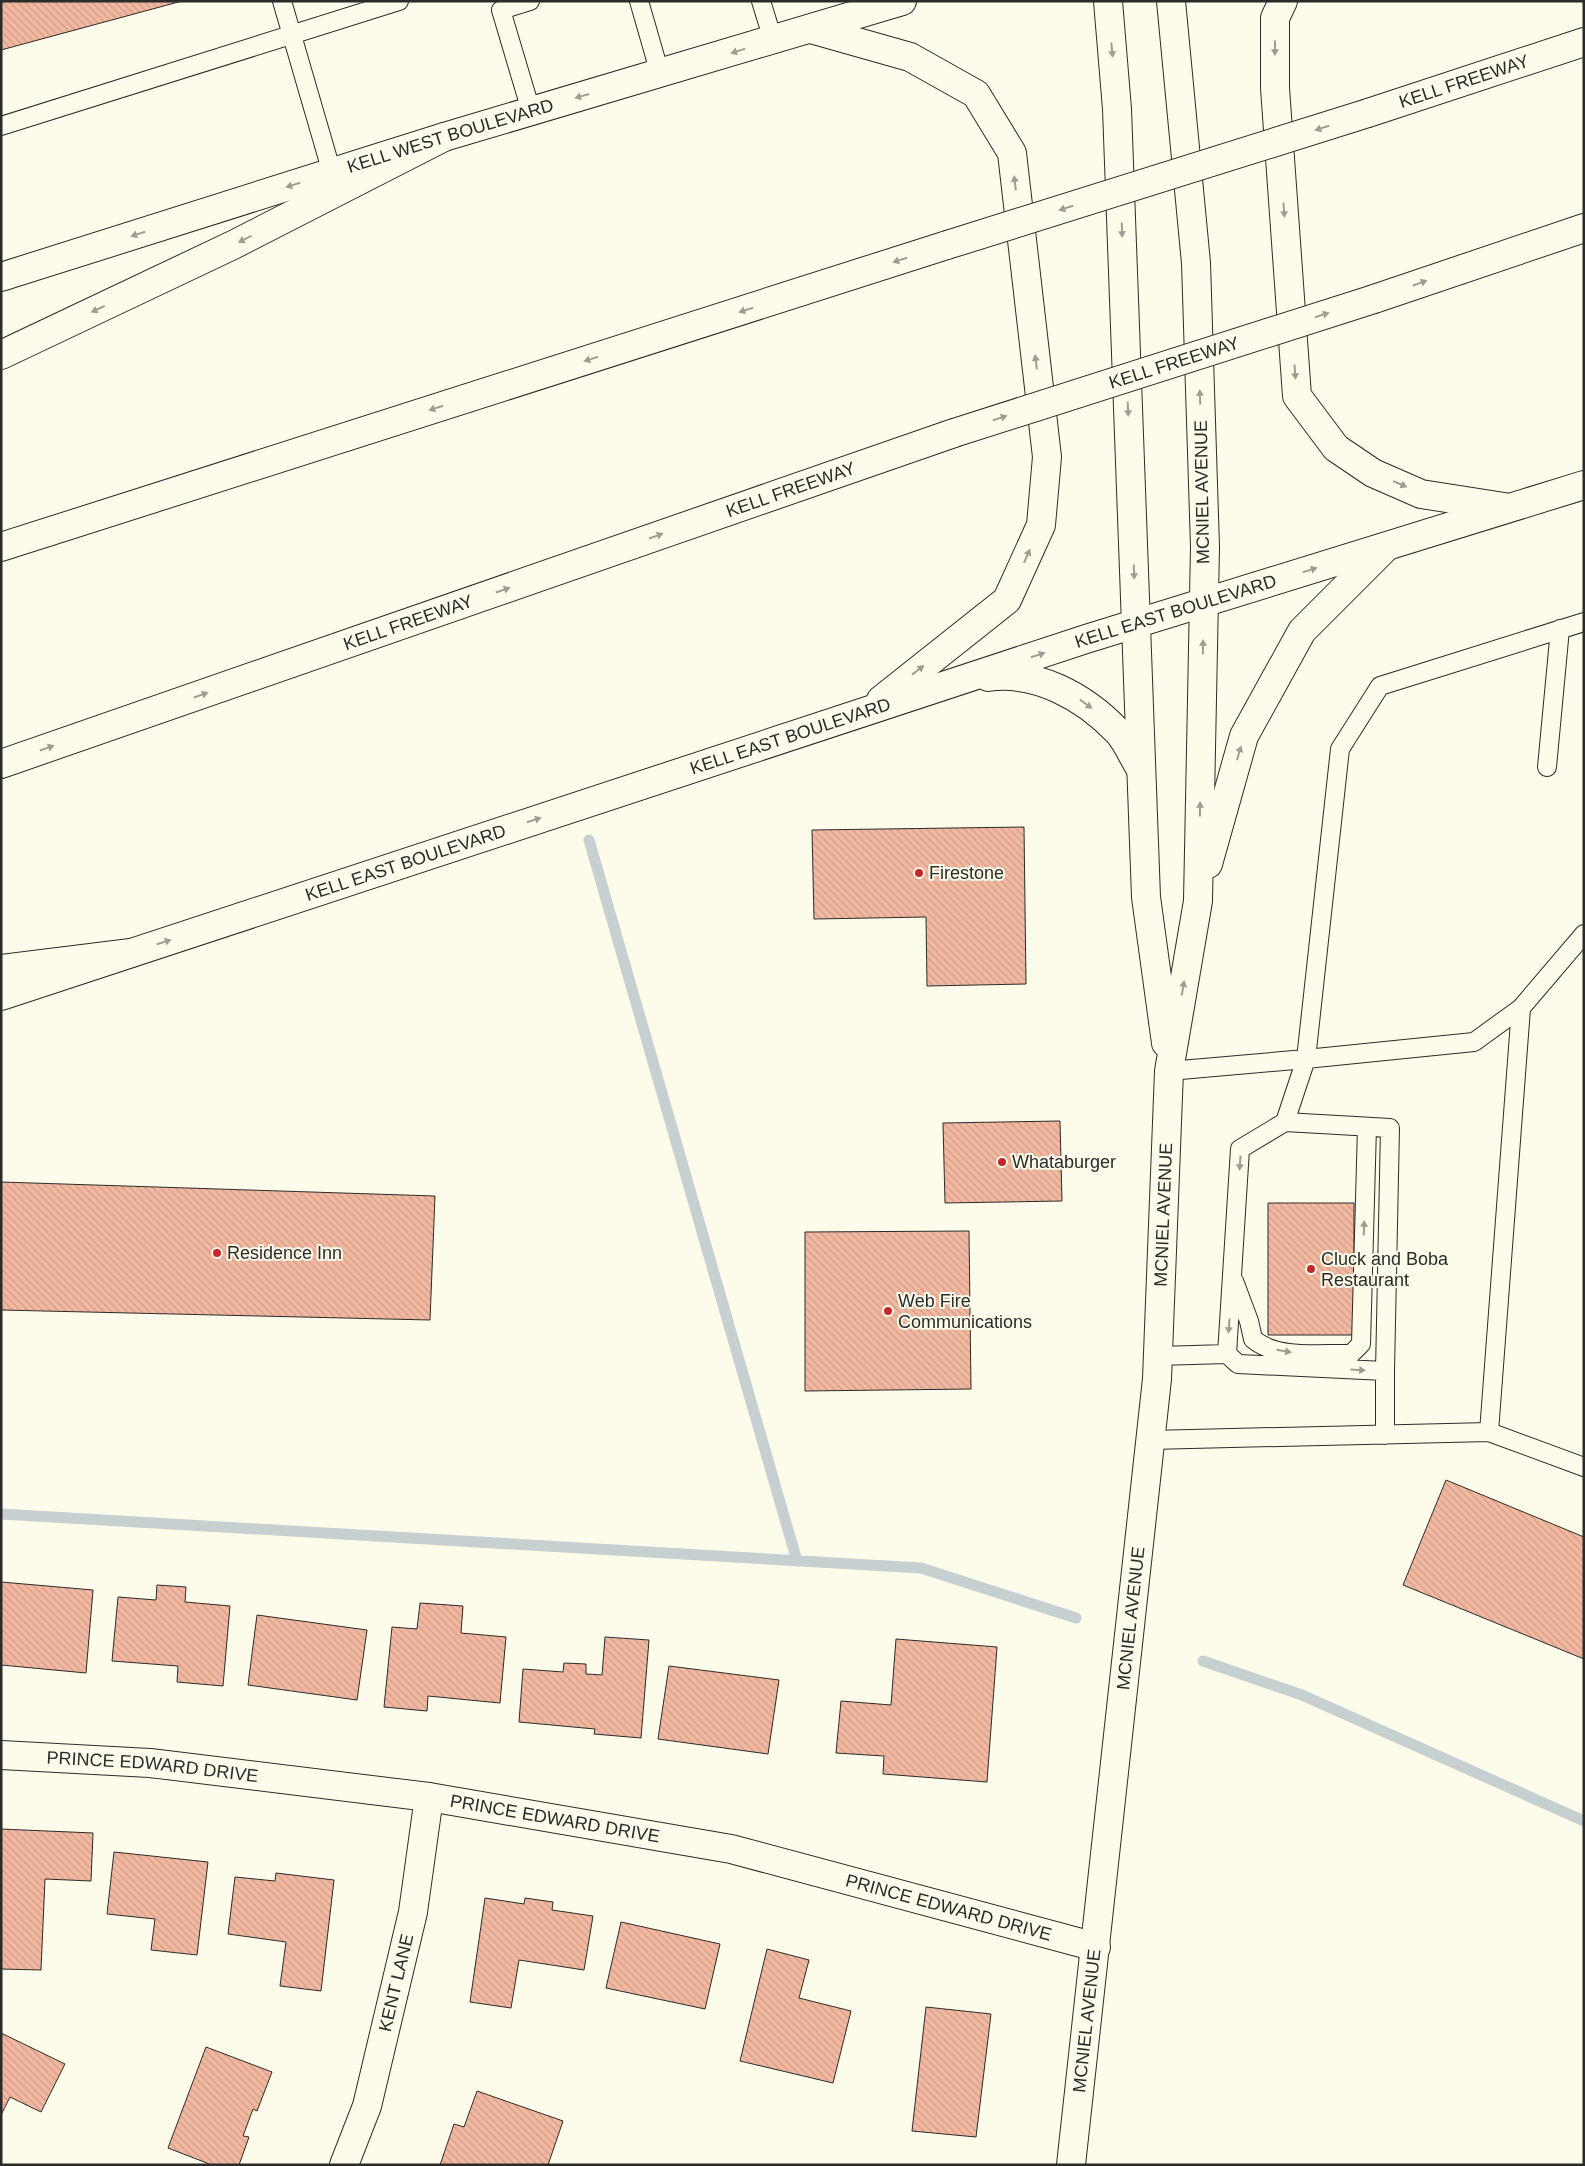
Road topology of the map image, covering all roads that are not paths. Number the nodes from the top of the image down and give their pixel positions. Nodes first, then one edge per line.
1 (282, 1) edge
2 (399, 1) edge
3 (530, 1) edge
4 (638, 1) edge
5 (761, 1) edge
6 (1108, 1) edge
7 (1171, 1) edge
8 (1283, 1) edge
9 (887, 4) edge
10 (500, 6) edge
11 (811, 29) junction
12 (292, 34) junction
13 (773, 40) junction
14 (1584, 42) edge
15 (660, 74) junction
16 (531, 112) junction
17 (1, 126) edge
18 (444, 137) junction
19 (332, 173) junction
20 (1584, 228) edge
21 (1, 277) edge
22 (1, 355) edge
23 (1584, 485) edge
24 (1511, 508) junction
25 (1387, 546) junction
26 (1, 548) edge
27 (1204, 603) junction
28 (1584, 622) edge
29 (1136, 624) junction
30 (1560, 629) junction
31 (956, 682) junction
32 (866, 711) junction
33 (1, 764) edge
34 (1547, 767) dead end
35 (1142, 772) junction
36 (1198, 901) junction
37 (1584, 934) edge
38 (131, 953) junction
39 (1, 969) edge
40 (1, 996) edge
41 (1521, 1008) junction
42 (1306, 1059) junction
43 (1169, 1071) junction
44 (1285, 1122) junction
45 (1367, 1127) junction
46 (1232, 1276) junction
47 (1227, 1354) junction
48 (1158, 1356) junction
49 (1385, 1371) junction
50 (1489, 1432) junction
51 (1385, 1435) junction
52 (1150, 1440) junction
53 (1584, 1467) edge
54 (1, 1756) edge
55 (429, 1797) junction
56 (1096, 1947) junction
57 (344, 2165) edge
58 (1071, 2165) edge

1 - 12 lane
2 - 12 lane
3 - 10 lane
4 - 15 lane
5 - 13 lane
6 -> 29 main road, MCNIEL AVENUE
27 -> 7 main road, MCNIEL AVENUE
8 -> 24 main road
9 - 11 main road, KELL WEST BOULEVARD
10 - 16 lane
11 - 13 main road, KELL WEST BOULEVARD
32 -> 11 main road
12 - 17 lane
12 - 19 lane
13 -> 15 main road, KELL WEST BOULEVARD
14 -> 26 main road, KELL FREEWAY, bridge
15 -> 16 main road, KELL WEST BOULEVARD
16 - 18 main road, KELL WEST BOULEVARD
18 - 19 main road, KELL WEST BOULEVARD
18 -> 22 main road
19 -> 21 main road, KELL WEST BOULEVARD
33 -> 20 main road, KELL FREEWAY, bridge
23 - 24 main road, KELL EAST BOULEVARD
24 - 25 main road, KELL EAST BOULEVARD
27 -> 25 main road, KELL EAST BOULEVARD
36 -> 25 main road
27 - 29 main road, KELL EAST BOULEVARD
36 -> 27 main road, MCNIEL AVENUE
28 - 30 lane
31 -> 29 main road, KELL EAST BOULEVARD
29 - 35 main road, MCNIEL AVENUE
30 - 34 lane
30 - 42 lane
31 - 32 main road, KELL EAST BOULEVARD
31 -> 35 main road
38 -> 32 main road, KELL EAST BOULEVARD
35 - 43 main road, MCNIEL AVENUE
43 -> 36 main road, MCNIEL AVENUE
37 - 41 lane
38 - 39 main road
38 - 40 main road, KELL EAST BOULEVARD
41 - 42 lane
41 - 50 lane
42 - 43 lane
42 - 44 lane
43 - 48 main road, MCNIEL AVENUE
44 - 45 lane
44 -> 46 lane
46 -> 45 lane
45 - 49 lane
46 -> 47 lane
47 - 48 lane
47 -> 49 lane
48 - 52 main road, MCNIEL AVENUE
49 - 51 lane
50 - 51 lane
50 - 53 lane
51 - 52 lane
52 - 56 main road, MCNIEL AVENUE
54 - 55 main road, PRINCE EDWARD DRIVE
55 - 56 main road, PRINCE EDWARD DRIVE
55 - 57 main road, KENT LANE
56 - 58 main road, MCNIEL AVENUE

